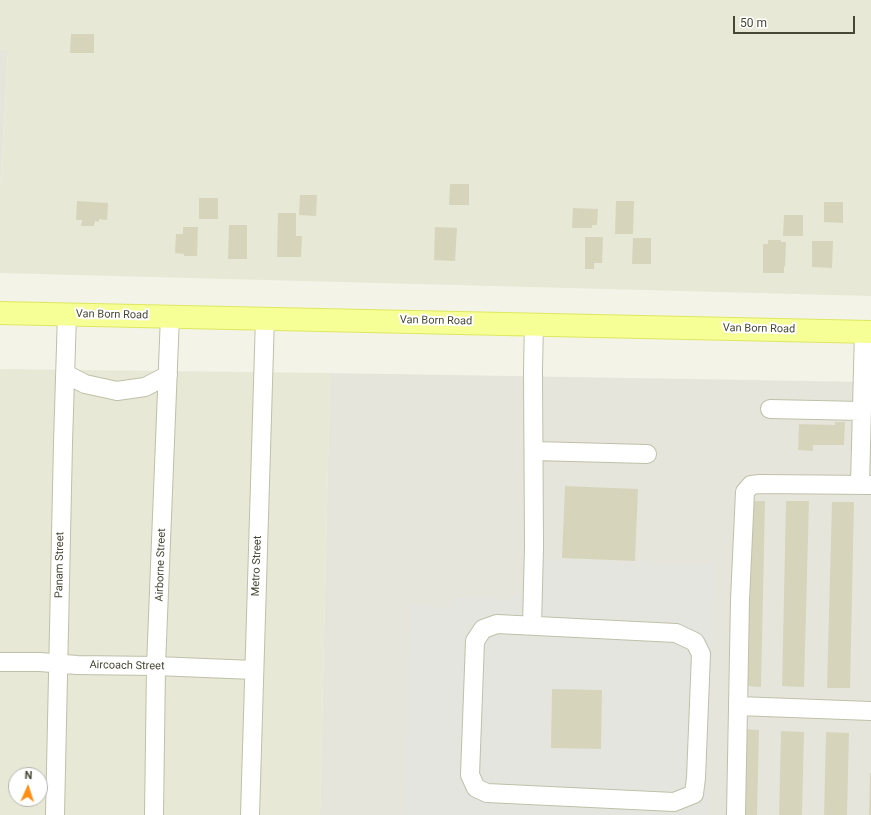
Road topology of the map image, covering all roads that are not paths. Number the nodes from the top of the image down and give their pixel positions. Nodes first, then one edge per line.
1 (0, 313) edge
2 (67, 314) junction
3 (170, 316) junction
4 (265, 318) junction
5 (534, 323) junction
6 (868, 331) edge
7 (66, 374) junction
8 (168, 375) junction
9 (770, 410) dead end
10 (862, 411) junction
11 (534, 451) junction
12 (647, 454) dead end
13 (866, 485) edge
14 (532, 625) junction
15 (0, 662) edge
16 (58, 663) junction
17 (156, 666) junction
18 (254, 670) junction
19 (738, 706) junction
20 (871, 711) edge
21 (54, 815) edge
22 (154, 815) edge
23 (250, 815) edge
24 (736, 815) edge

1 - 2 main road, Van Born Road
2 - 3 main road, Van Born Road
2 - 7 street, Panam Street
3 - 4 main road, Van Born Road
3 - 8 street, Airborne Street
4 - 5 main road, Van Born Road
4 - 18 street, Metro Street
5 - 6 main road, Van Born Road
5 - 11 street
6 - 10 street
7 - 8 street
7 - 16 street, Panam Street
8 - 17 street, Airborne Street
9 - 10 street
10 - 13 street
11 - 12 street
11 - 14 street
13 - 19 street
14 - 14 street
15 - 16 street, Aircoach Street
16 - 17 street, Aircoach Street
16 - 21 street, Panam Street
17 - 18 street, Aircoach Street
17 - 22 street, Airborne Street
18 - 23 street, Metro Street
19 - 20 street
19 - 24 street

